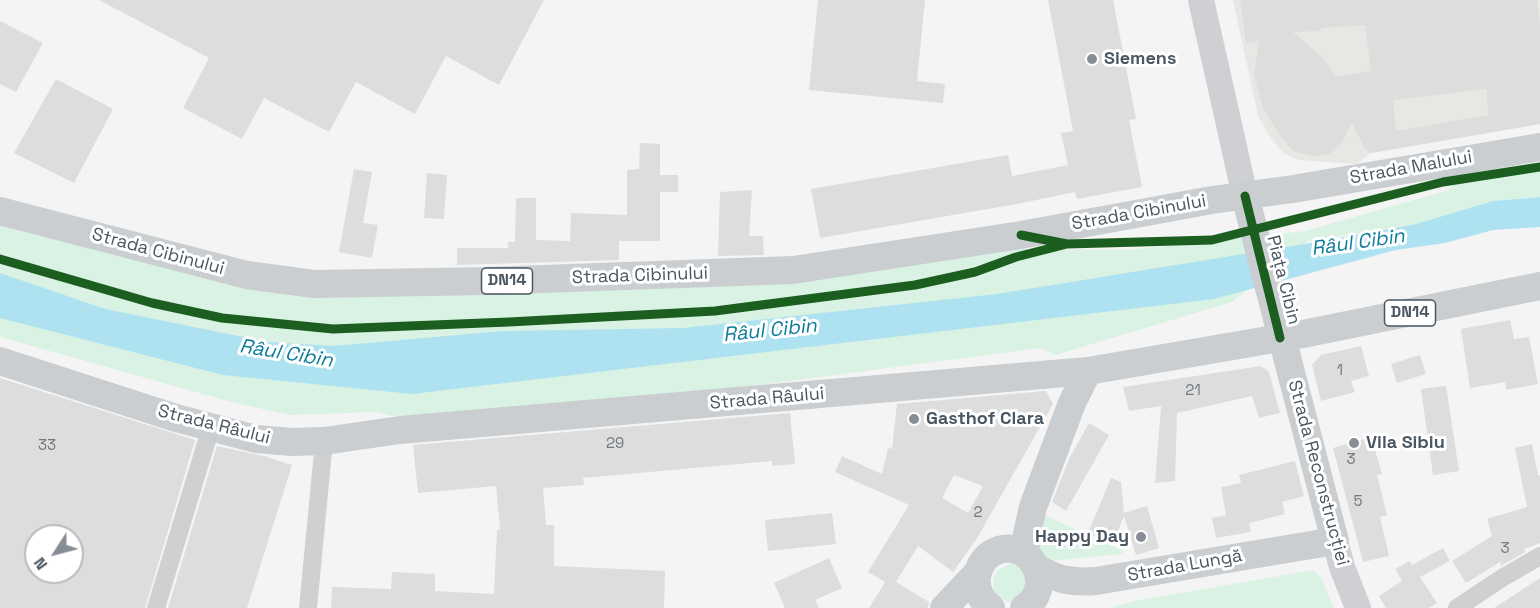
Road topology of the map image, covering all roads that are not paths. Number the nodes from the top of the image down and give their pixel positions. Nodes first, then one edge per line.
1 (1201, 0) edge
2 (1540, 147) edge
3 (1282, 190) joint
4 (1247, 205) junction
5 (0, 211) edge
6 (1540, 286) edge
7 (1278, 325) junction
8 (0, 361) edge
9 (1088, 371) junction
10 (211, 428) junction
11 (324, 441) junction
12 (1033, 507) junction
13 (1335, 541) junction
14 (1540, 556) edge
15 (1031, 561) junction
16 (982, 565) junction
17 (156, 608) edge
18 (308, 608) edge
19 (944, 608) edge
20 (991, 608) edge
21 (1024, 608) edge
22 (1358, 608) edge
23 (1457, 608) edge

1 - 4 street, Piața Cibin
2 - 3 main road, Strada Malului / DN14
3 - 4 main road, Strada Cibinului / DN14
4 - 5 main road, Strada Cibinului / DN14
4 - 7 main road, Piața Cibin
6 - 7 main road, Strada Râului / DN14
7 - 9 main road, Strada Râului / DN14
7 - 13 main road, Strada Reconstrucției
8 - 10 main road, Strada Râului / DN14
9 - 11 main road, Strada Râului / DN14
9 - 12 main road
10 - 11 main road, Strada Râului / DN14
10 - 17 street
11 - 18 street
12 - 15 main road
12 - 16 main road
13 - 15 main road, Strada Lungă
13 - 22 street, Strada Reconstrucției
14 - 23 street
15 - 16 main road
15 - 21 main road
16 - 19 main road
16 - 20 main road

